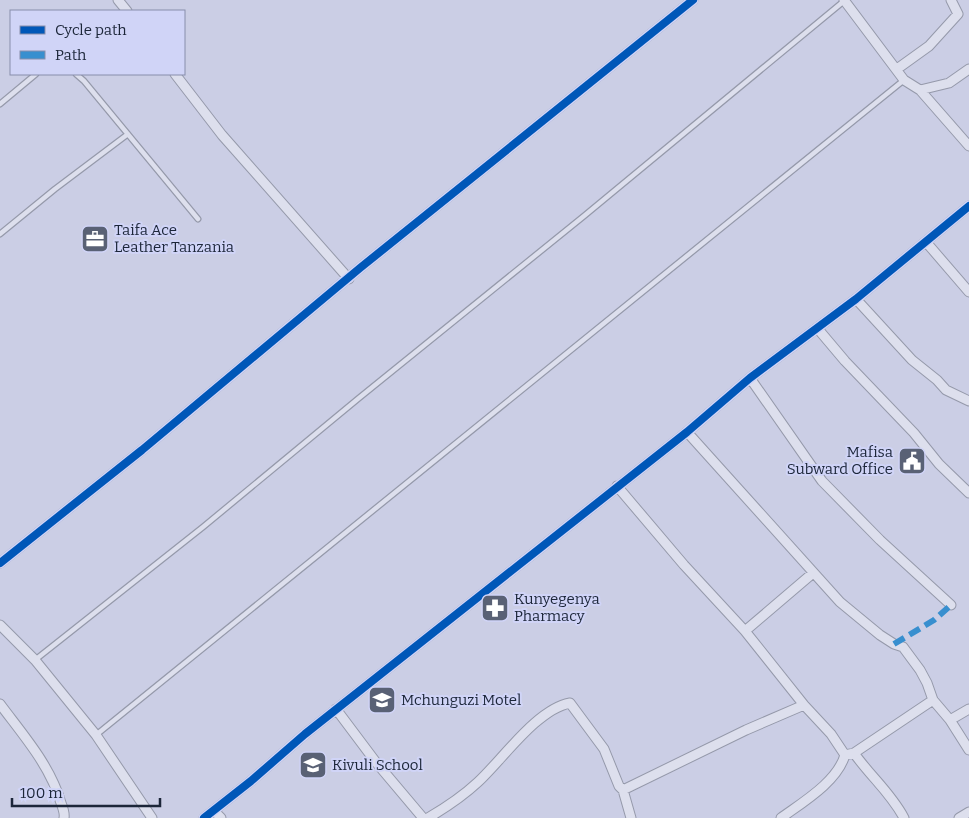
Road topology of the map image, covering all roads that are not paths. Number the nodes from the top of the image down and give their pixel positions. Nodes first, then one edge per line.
1 (118, 0) edge
2 (693, 0) edge
3 (845, 0) edge
4 (952, 0) edge
5 (126, 10) edge
6 (898, 69) junction
7 (969, 69) edge
8 (35, 75) edge
9 (77, 75) edge
10 (176, 75) edge
11 (904, 80) junction
12 (920, 90) junction
13 (0, 104) edge
14 (128, 134) junction
15 (969, 146) edge
16 (969, 206) edge
17 (198, 218) dead end
18 (0, 234) edge
19 (926, 242) junction
20 (349, 279) junction
21 (969, 292) edge
22 (856, 299) junction
23 (818, 329) junction
24 (750, 378) junction
25 (969, 401) edge
26 (687, 432) junction
27 (617, 486) junction
28 (969, 493) edge
29 (0, 563) edge
30 (813, 573) junction
31 (951, 605) dead end
32 (0, 625) edge
33 (745, 631) junction
34 (35, 660) junction
35 (933, 700) junction
36 (0, 704) edge
37 (804, 705) junction
38 (336, 709) junction
39 (969, 709) edge
40 (950, 720) junction
41 (96, 735) junction
42 (969, 750) edge
43 (849, 754) junction
44 (623, 790) junction
45 (214, 811) junction
46 (969, 812) edge
47 (64, 818) edge
48 (152, 818) edge
49 (204, 818) edge
50 (221, 818) edge
51 (423, 818) edge
52 (428, 818) edge
53 (631, 818) edge
54 (781, 818) edge
55 (904, 818) edge
56 (959, 818) edge

1 - 5 street
2 - 20 street
3 - 6 street
3 - 34 lane
4 - 6 street
6 - 11 street
7 - 12 street
8 - 13 lane
9 - 14 lane
10 - 20 street
11 - 12 street
11 - 41 lane
12 - 15 street
14 - 17 lane
14 - 18 lane
16 - 19 street
19 - 21 street
19 - 22 street
20 - 29 street
22 - 23 street
22 - 25 street
23 - 24 street
23 - 28 street
24 - 26 street
24 - 31 street
26 - 27 street
26 - 30 street
27 - 33 street
27 - 38 street
30 - 33 street
30 - 35 street
32 - 34 street
33 - 37 street
34 - 41 street
35 - 40 street
35 - 43 street
36 - 47 street
37 - 43 street
37 - 44 street
38 - 45 street
38 - 51 street
39 - 40 street
40 - 42 street
41 - 48 street
43 - 54 street
43 - 55 street
44 - 52 street
44 - 53 street
45 - 49 street
45 - 50 street
46 - 56 street

